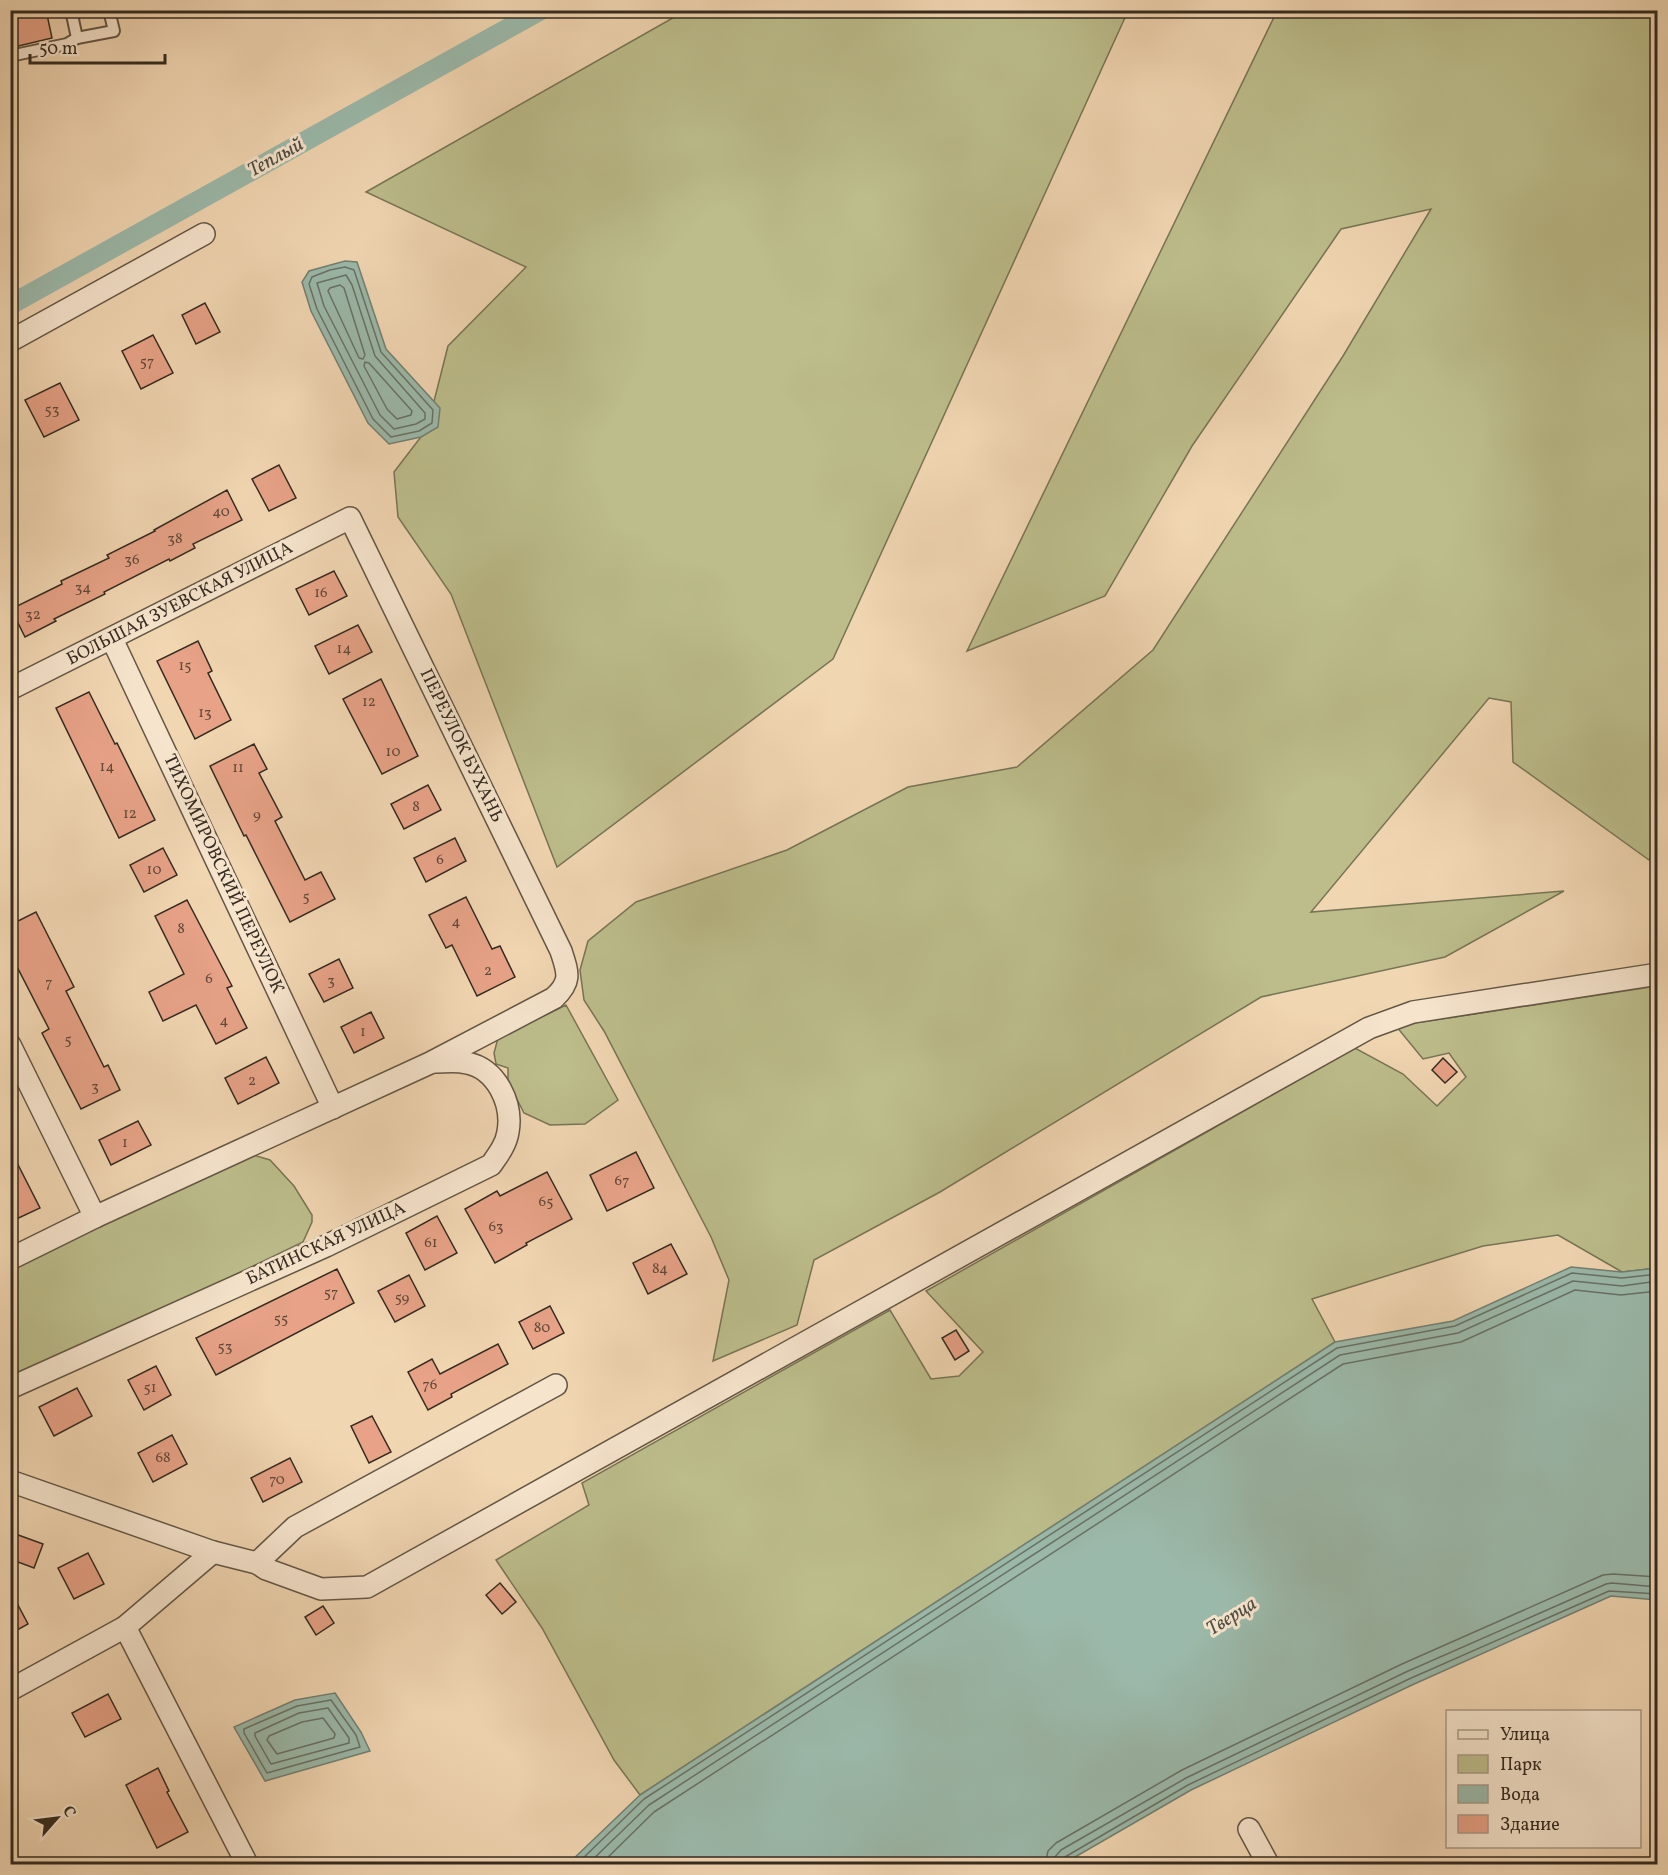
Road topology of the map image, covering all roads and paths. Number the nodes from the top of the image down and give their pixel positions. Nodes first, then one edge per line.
1 (71, 10) edge
2 (109, 10) edge
3 (77, 38) junction
4 (10, 56) edge
5 (204, 234) dead end
6 (10, 341) edge
7 (350, 518) joint
8 (112, 639) junction
9 (10, 689) edge
10 (1658, 974) edge
11 (568, 975) joint
12 (10, 1045) edge
13 (430, 1063) junction
14 (333, 1108) junction
15 (95, 1217) junction
16 (10, 1259) edge
17 (556, 1385) dead end
18 (10, 1388) edge
19 (10, 1481) edge
20 (213, 1552) junction
21 (257, 1563) junction
22 (125, 1627) junction
23 (10, 1690) edge
24 (1249, 1829) dead end
25 (247, 1864) edge
26 (1268, 1864) edge

1 - 3 lane
2 - 3 lane
3 - 4 lane
5 - 6 street
7 - 8 street, БОЛЬШАЯ ЗУЕВСКАЯ УЛИЦА
7 - 11 street, ПЕРЕУЛОК БУХАНЬ
8 - 9 street, БОЛЬШАЯ ЗУЕВСКАЯ УЛИЦА
8 - 14 street, ТИХОМИРОВСКИЙ ПЕРЕУЛОК
10 - 21 street
11 - 13 street, БАТИНСКАЯ УЛИЦА
12 - 15 street
13 - 14 street, БАТИНСКАЯ УЛИЦА
13 - 18 street, БАТИНСКАЯ УЛИЦА
14 - 15 street, БАТИНСКАЯ УЛИЦА
15 - 16 street, БАТИНСКАЯ УЛИЦА
17 - 21 street
19 - 20 street
20 - 21 street
20 - 22 street
22 - 23 street
22 - 25 street
24 - 26 street

